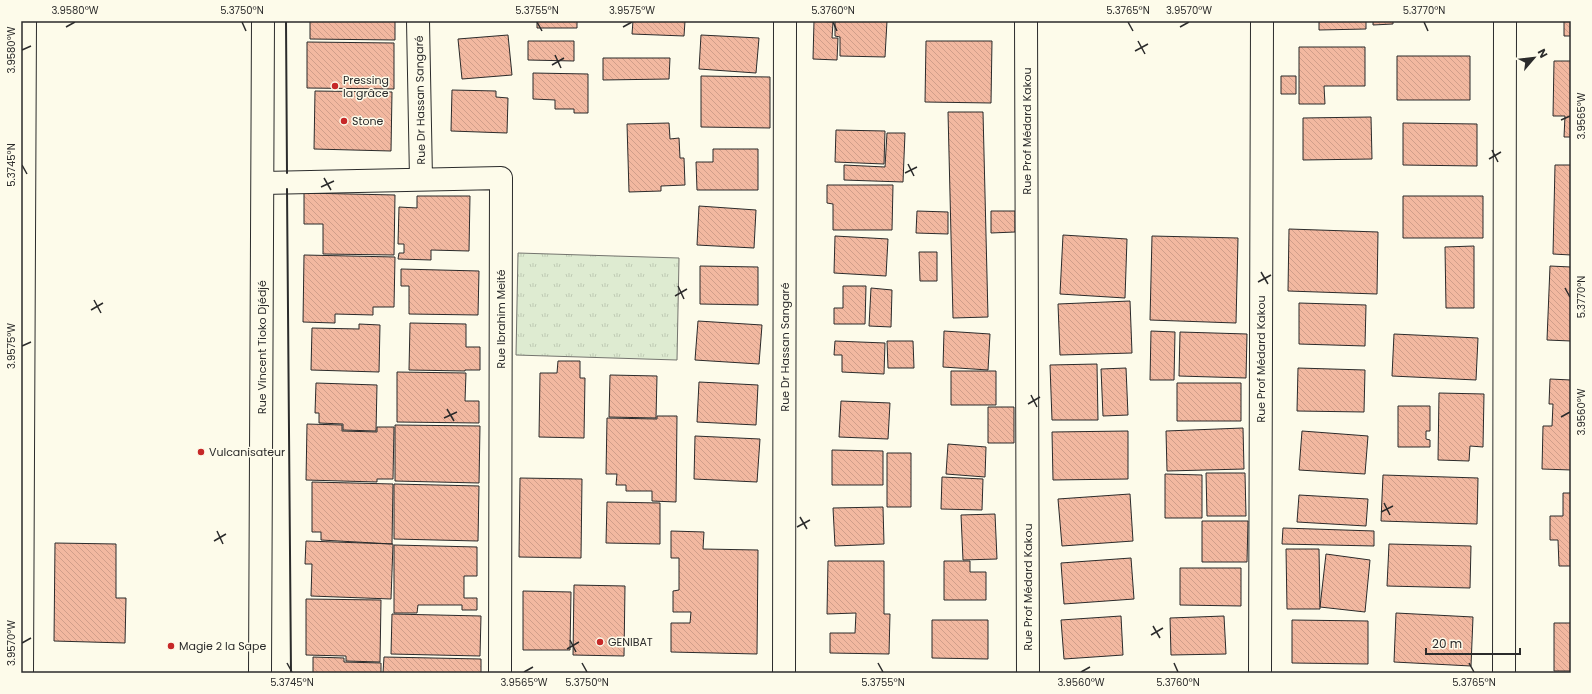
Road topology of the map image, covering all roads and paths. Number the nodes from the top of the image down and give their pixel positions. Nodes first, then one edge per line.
1 (25, 21) edge
2 (263, 21) edge
3 (418, 21) edge
4 (785, 21) edge
5 (1026, 21) edge
6 (1262, 21) edge
7 (1505, 21) edge
8 (421, 179) junction
9 (263, 183) junction
10 (22, 673) edge
11 (260, 673) edge
12 (500, 673) edge
13 (784, 673) edge
14 (1028, 673) edge
15 (1260, 673) edge
16 (1504, 673) edge

1 - 10 street
2 - 9 street, Rue Vincent Tioko Djédjé
3 - 8 street, Rue Dr Hassan Sangaré
4 - 13 street, Rue Dr Hassan Sangaré
5 - 14 street, Rue Prof Médard Kakou
6 - 15 street, Rue Prof Médard Kakou
7 - 16 street
8 - 9 street, Rue Ibrahim Meité
8 - 12 street, Rue Ibrahim Meité
9 - 11 street, Rue Vincent Tioko Djédjé

